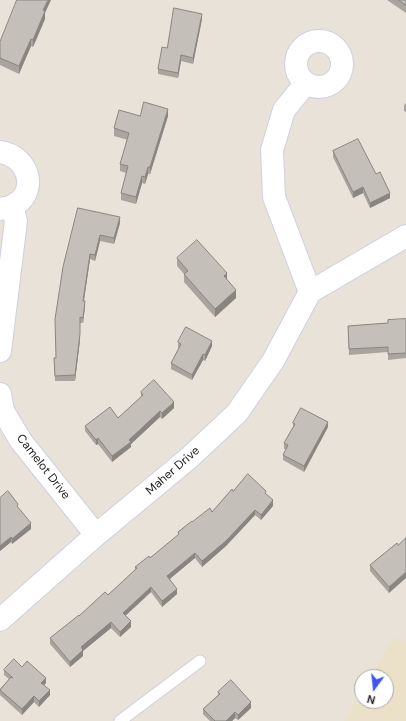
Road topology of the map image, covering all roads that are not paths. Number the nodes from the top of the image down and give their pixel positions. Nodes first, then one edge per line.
1 (306, 83) dead end
2 (0, 152) edge
3 (6, 207) edge
4 (406, 236) edge
5 (310, 292) junction
6 (0, 351) edge
7 (0, 394) edge
8 (96, 535) junction
9 (0, 620) edge
10 (200, 661) dead end
11 (120, 721) edge

1 - 5 street
2 - 3 street
3 - 6 street
4 - 5 street
5 - 8 street, Maher Drive
7 - 8 street, Camelot Drive
8 - 9 street, Maher Drive
10 - 11 lane

